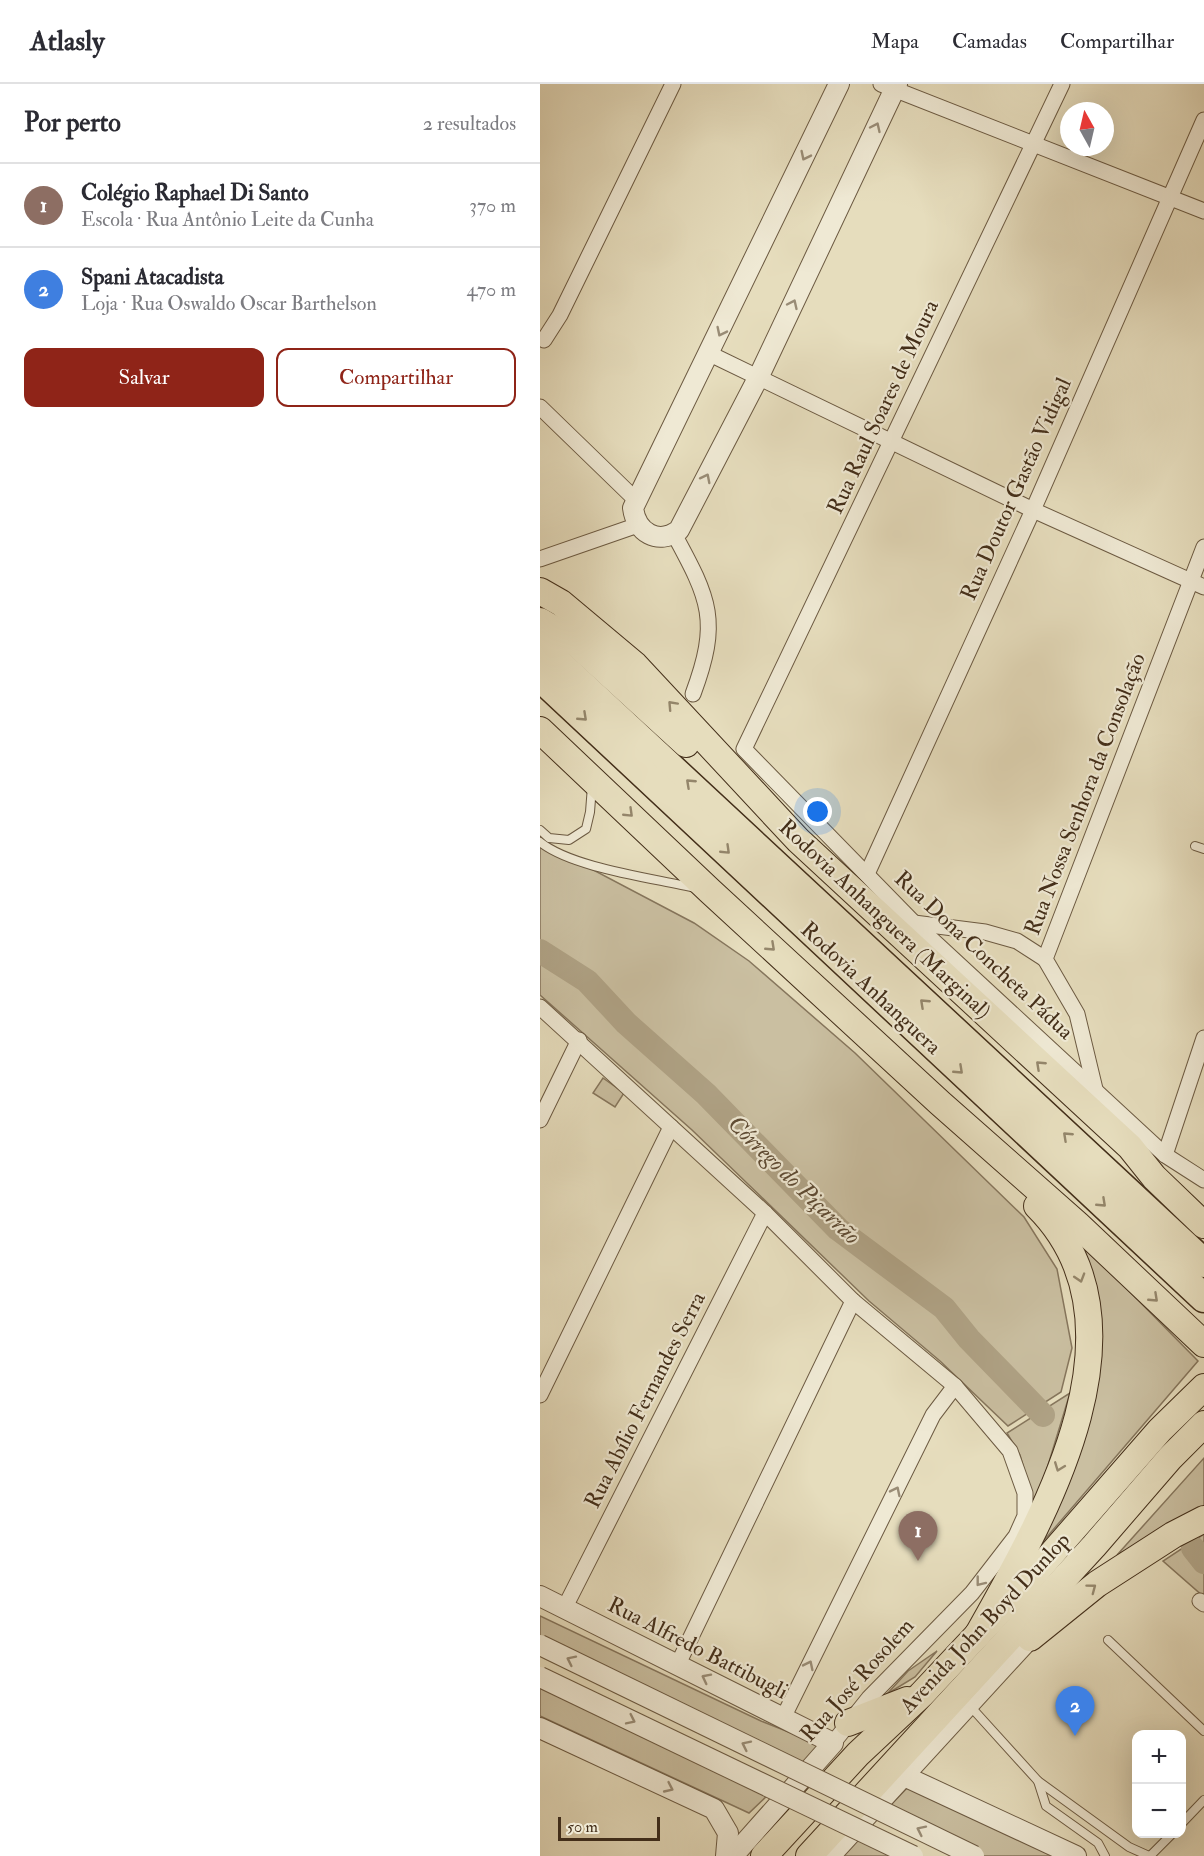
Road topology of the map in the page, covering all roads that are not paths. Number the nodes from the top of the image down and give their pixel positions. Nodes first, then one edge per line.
1 (673, 84) edge
2 (839, 84) edge
3 (1062, 84) edge
4 (890, 86) edge
5 (1204, 120) edge
6 (1032, 143) junction
7 (1169, 198) junction
8 (1204, 211) edge
9 (541, 341) edge
10 (710, 354) junction
11 (759, 376) junction
12 (540, 407) edge
13 (893, 441) junction
14 (637, 501) junction
15 (1033, 510) junction
16 (638, 525) junction
17 (674, 534) junction
18 (1204, 547) edge
19 (540, 559) edge
20 (1198, 584) edge
21 (540, 591) edge
22 (540, 621) edge
23 (540, 646) edge
24 (540, 677) edge
25 (693, 694) dead end
26 (540, 730) edge
27 (744, 749) joint
28 (592, 778) junction
29 (540, 830) edge
30 (798, 840) junction
31 (540, 842) edge
32 (1195, 846) dead end
33 (1204, 849) edge
34 (867, 874) junction
35 (710, 891) junction
36 (914, 923) junction
37 (1045, 959) junction
38 (540, 1007) edge
39 (1204, 1038) edge
40 (579, 1040) junction
41 (1095, 1089) junction
42 (940, 1103) junction
43 (540, 1120) edge
44 (671, 1127) junction
45 (1130, 1147) junction
46 (1165, 1155) junction
47 (1204, 1180) edge
48 (1204, 1200) edge
49 (765, 1213) junction
50 (1204, 1225) edge
51 (1203, 1262) edge
52 (1204, 1298) edge
53 (853, 1301) junction
54 (1204, 1344) edge
55 (955, 1386) junction
56 (1204, 1387) edge
57 (540, 1395) edge
58 (1204, 1424) edge
59 (1204, 1519) edge
60 (1094, 1546) junction
61 (540, 1596) edge
62 (565, 1608) junction
63 (978, 1634) junction
64 (1030, 1638) junction
65 (1108, 1640) dead end
66 (540, 1645) edge
67 (678, 1664) junction
68 (540, 1677) edge
69 (921, 1695) junction
70 (969, 1705) junction
71 (783, 1718) junction
72 (540, 1728) edge
73 (1204, 1731) edge
74 (841, 1733) junction
75 (904, 1776) junction
76 (1038, 1781) junction
77 (1204, 1800) edge
78 (1186, 1819) edge
79 (1167, 1838) edge
80 (726, 1856) edge
81 (733, 1856) edge
82 (764, 1856) edge
83 (809, 1856) edge
84 (830, 1856) edge
85 (913, 1856) edge
86 (974, 1856) edge
87 (1076, 1856) edge
88 (1105, 1856) edge
89 (1150, 1856) edge

1 - 9 street
2 -> 10 street
3 - 6 street, Rua Raul Soares de Moura
4 - 6 street
11 -> 4 street
5 - 7 street, Rua Doutor Gastão Vidigal
6 - 7 street
6 - 13 street, Rua Raul Soares de Moura
7 - 8 street
7 - 15 street, Rua Doutor Gastão Vidigal
10 - 11 street
10 - 14 street
11 - 13 street
17 -> 11 street
12 - 14 street
13 - 15 street
13 - 27 street, Rua Raul Soares de Moura
14 - 16 street
15 - 20 street
15 - 34 street, Rua Doutor Gastão Vidigal
16 - 17 street
16 - 19 street
17 - 25 street
18 - 20 street, Rua Nossa Senhora da Consolação
20 - 37 street, Rua Nossa Senhora da Consolação
30 -> 21 main road, Rodovia Anhanguera (Marginal)
22 - 30 main road
51 -> 23 highway, Rodovia Anhanguera
24 -> 52 highway, Rodovia Anhanguera
26 - 28 main road
27 - 34 street, Rua Dona Concheta Pádua
28 - 29 lane
28 -> 35 main road
45 -> 30 main road, Rodovia Anhanguera (Marginal)
31 - 35 lane
32 - 33 lane
34 - 36 street, Rua Dona Concheta Pádua
35 -> 42 main road
36 - 37 street
36 - 41 street, Rua Dona Concheta Pádua
37 - 41 street, Rua Nossa Senhora da Consolação
38 - 40 street, Rua José Rosolem
39 - 46 street
40 - 43 street
40 - 44 street, Rua José Rosolem
41 - 46 street, Rua Dona Concheta Pádua
42 -> 54 main road
42 -> 63 main road
44 - 49 street, Rua José Rosolem
44 - 57 street
45 - 48 main road
45 - 50 main road, Rodovia Anhanguera (Marginal)
46 - 47 street, Rua Dona Concheta Pádua
49 - 53 street, Rua José Rosolem
49 - 62 street, Rua Abílio Fernandes Serra
53 - 55 street, Rua José Rosolem
53 - 67 street
71 -> 55 street
55 -> 74 street, Rua José Rosolem
56 - 63 main road, Avenida John Boyd Dunlop
58 - 60 main road, Avenida John Boyd Dunlop
64 -> 59 main road
60 - 64 main road
60 - 83 main road, Avenida John Boyd Dunlop
61 - 62 street, Rua Alfredo Battibugli
62 - 67 street, Rua Alfredo Battibugli
63 - 69 main road, Avenida John Boyd Dunlop
64 - 70 street
65 - 73 lane
86 -> 66 street, bridge
71 -> 67 street, Rua Alfredo Battibugli
68 -> 85 street, bridge
69 - 74 main road
69 - 82 main road, Avenida John Boyd Dunlop
70 - 75 street
70 - 76 lane
71 - 74 street, Rua Alfredo Battibugli
72 -> 80 street
74 - 81 street, Rua José Rosolem
75 - 84 street
75 - 87 street
76 - 88 lane
76 - 89 lane
77 - 78 lane
79 - 89 lane

